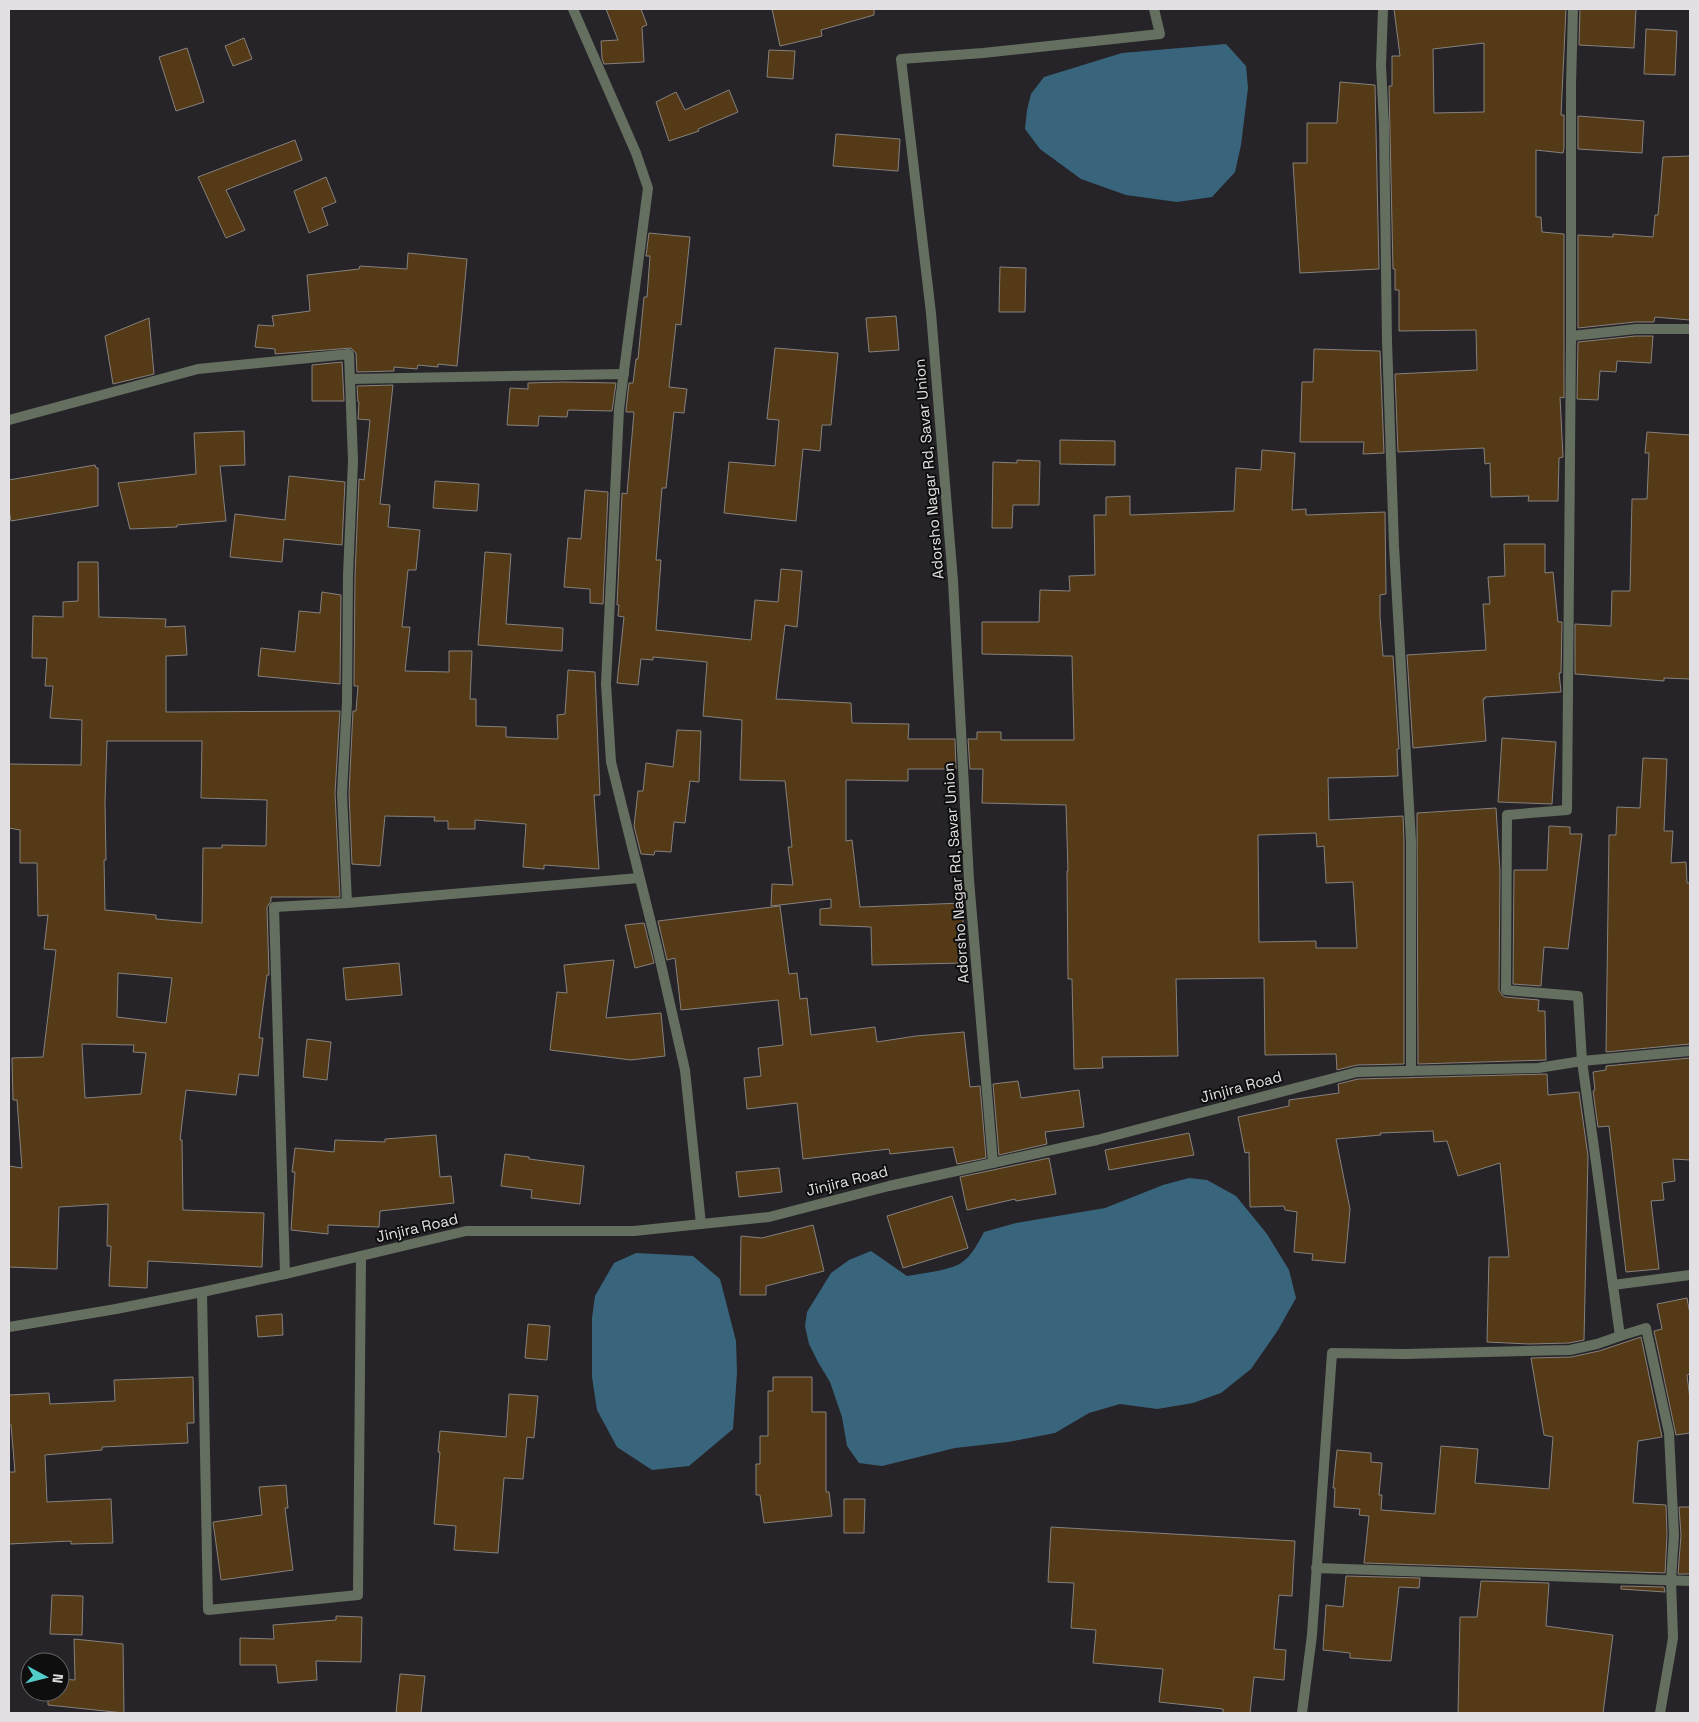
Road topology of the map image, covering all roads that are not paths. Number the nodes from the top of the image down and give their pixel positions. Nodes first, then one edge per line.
1 (572, 9) edge
2 (1154, 9) edge
3 (1384, 9) edge
4 (1573, 9) edge
5 (1690, 329) edge
6 (1572, 336) junction
7 (624, 374) junction
8 (350, 379) junction
9 (9, 420) edge
10 (639, 878) junction
11 (347, 902) junction
12 (1690, 1051) edge
13 (1582, 1061) junction
14 (1411, 1071) junction
15 (993, 1163) junction
16 (700, 1224) junction
17 (361, 1256) junction
18 (285, 1274) junction
19 (1690, 1276) edge
20 (1613, 1285) junction
21 (202, 1292) junction
22 (9, 1327) edge
23 (1620, 1336) junction
24 (1316, 1568) junction
25 (1671, 1580) junction
26 (1690, 1581) edge
27 (1302, 1713) edge
28 (1660, 1713) edge

1 - 7 street
2 - 15 street, Adorsho Nagar Rd, Savar Union
3 - 14 street
4 - 6 street
5 - 6 street
6 - 13 street
7 - 8 street
7 - 10 street
8 - 9 street
8 - 11 street
10 - 11 street
10 - 16 street
11 - 18 street
12 - 13 street, Jinjira Road
13 - 14 street, Jinjira Road
13 - 20 street
14 - 15 street, Jinjira Road
15 - 16 street, Jinjira Road
16 - 17 street, Jinjira Road
17 - 18 street, Jinjira Road
17 - 21 street
18 - 21 street, Jinjira Road
19 - 20 street
20 - 23 street
21 - 22 street, Jinjira Road
23 - 24 street
23 - 25 street
24 - 25 street
24 - 27 street
25 - 26 street
25 - 28 street

